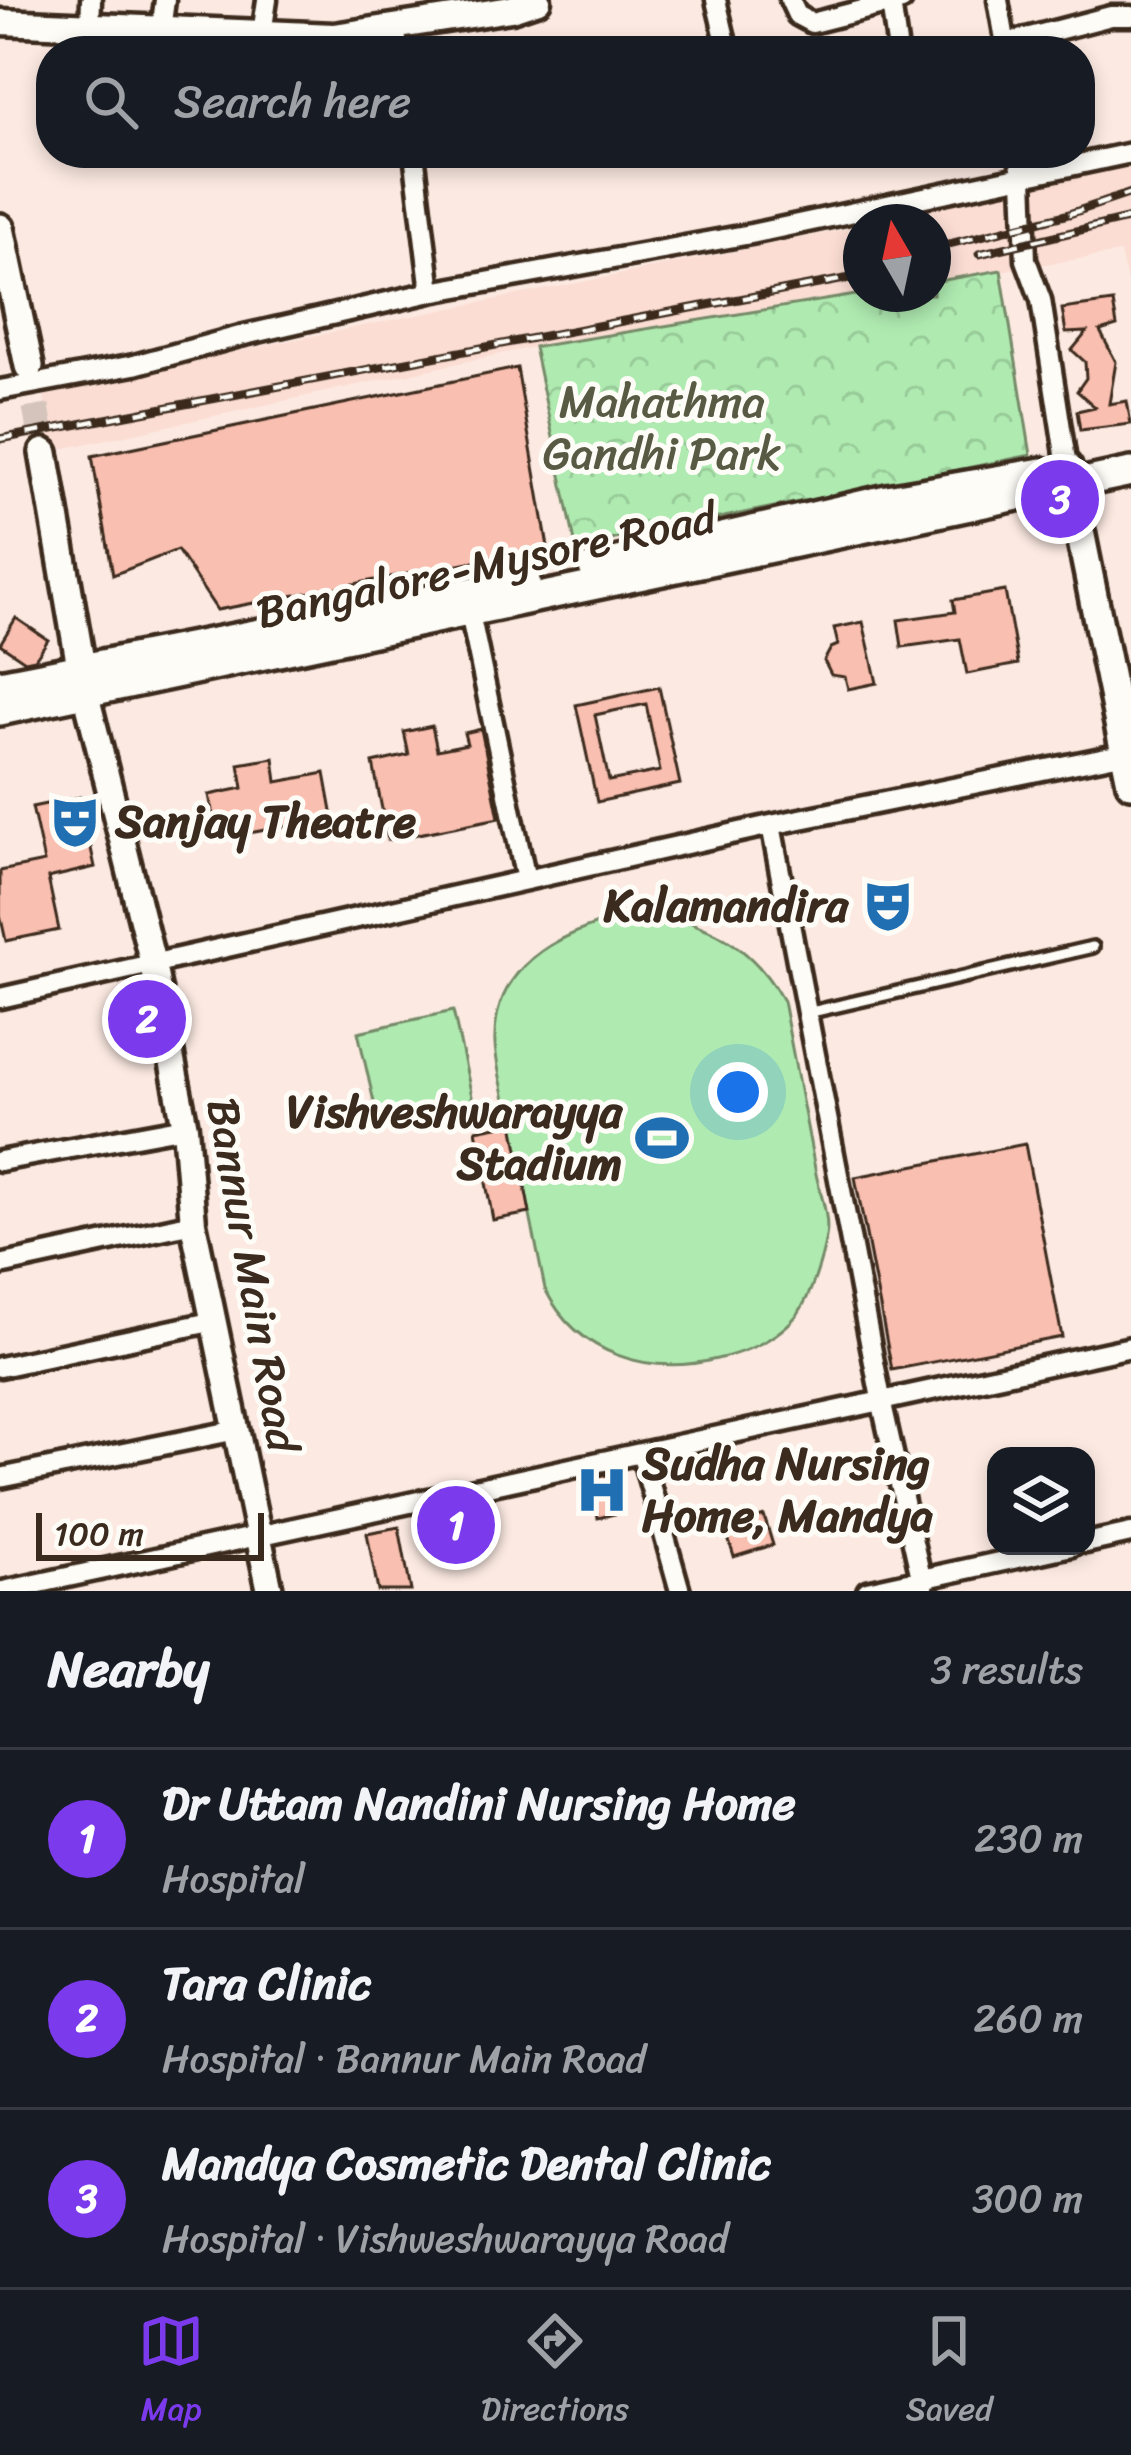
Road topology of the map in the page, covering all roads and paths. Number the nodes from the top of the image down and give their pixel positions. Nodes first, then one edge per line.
1 (91, 0) edge
2 (165, 0) edge
3 (266, 0) edge
4 (538, 0) edge
5 (716, 0) edge
6 (790, 0) edge
7 (998, 0) edge
8 (897, 2) edge
9 (1117, 11) edge
10 (0, 22) edge
11 (90, 27) junction
12 (160, 30) junction
13 (262, 34) junction
14 (334, 36) edge
15 (412, 36) edge
16 (724, 36) edge
17 (898, 36) edge
18 (1005, 36) edge
19 (1041, 36) edge
20 (1131, 153) edge
21 (1095, 161) edge
22 (416, 168) edge
23 (1021, 168) edge
24 (1066, 168) edge
25 (1023, 178) junction
26 (0, 228) edge
27 (430, 292) junction
28 (29, 366) tunnel mouth
29 (0, 390) edge
30 (44, 453) tunnel mouth
31 (1131, 454) edge
32 (1131, 472) edge
33 (1068, 476) junction
34 (470, 613) junction
35 (83, 682) junction
36 (0, 684) edge
37 (0, 711) edge
38 (1128, 753) edge
39 (1131, 783) edge
40 (771, 825) junction
41 (526, 880) junction
42 (1093, 947) dead end
43 (153, 964) junction
44 (0, 998) edge
45 (807, 1013) junction
46 (185, 1127) junction
47 (0, 1161) edge
48 (194, 1223) junction
49 (0, 1265) edge
50 (215, 1322) junction
51 (1131, 1347) edge
52 (0, 1367) edge
53 (882, 1404) junction
54 (236, 1430) junction
55 (641, 1456) junction
56 (0, 1478) edge
57 (1131, 1533) edge
58 (259, 1538) junction
59 (1095, 1541) edge
60 (1038, 1555) edge
61 (923, 1585) edge
62 (3, 1591) edge
63 (270, 1591) edge
64 (680, 1591) edge
65 (867, 1591) edge

1 - 11 street
2 - 12 street
3 - 13 street
4 - 15 main road
5 - 16 street
6 - 8 street
7 - 18 street
8 - 17 street
9 - 19 street
10 - 11 main road
11 - 12 main road
12 - 13 main road
13 - 14 main road
20 - 21 street
22 - 27 street
23 - 25 street
24 - 25 street
25 - 27 street
25 - 33 street
26 - 28 main road
27 - 29 street
30 - 35 main road
31 - 33 main road, Bangalore-Mysore Road
32 - 33 main road, Bangalore-Mysore Road
33 - 34 main road, Bangalore-Mysore Road
33 - 35 main road, Bangalore-Mysore Road
33 - 38 main road
34 - 35 main road, Bangalore-Mysore Road
34 - 41 street
35 - 36 main road, Bangalore-Mysore Road
35 - 37 main road, Bangalore-Mysore Road
35 - 43 main road, Bannur Main Road
38 - 39 main road
38 - 40 street
40 - 41 street
40 - 45 street
41 - 43 street
42 - 45 lane
43 - 44 street
43 - 46 main road, Bannur Main Road
45 - 53 street
46 - 47 street
46 - 48 main road, Bannur Main Road
48 - 49 street
48 - 50 main road, Bannur Main Road
50 - 52 street
50 - 54 main road, Bannur Main Road
51 - 53 street
53 - 55 street
53 - 61 street
54 - 56 street
54 - 58 main road, Bannur Main Road
55 - 58 street
55 - 64 street
57 - 59 street
58 - 62 street
58 - 63 main road, Bannur Main Road
60 - 61 street
61 - 65 street

